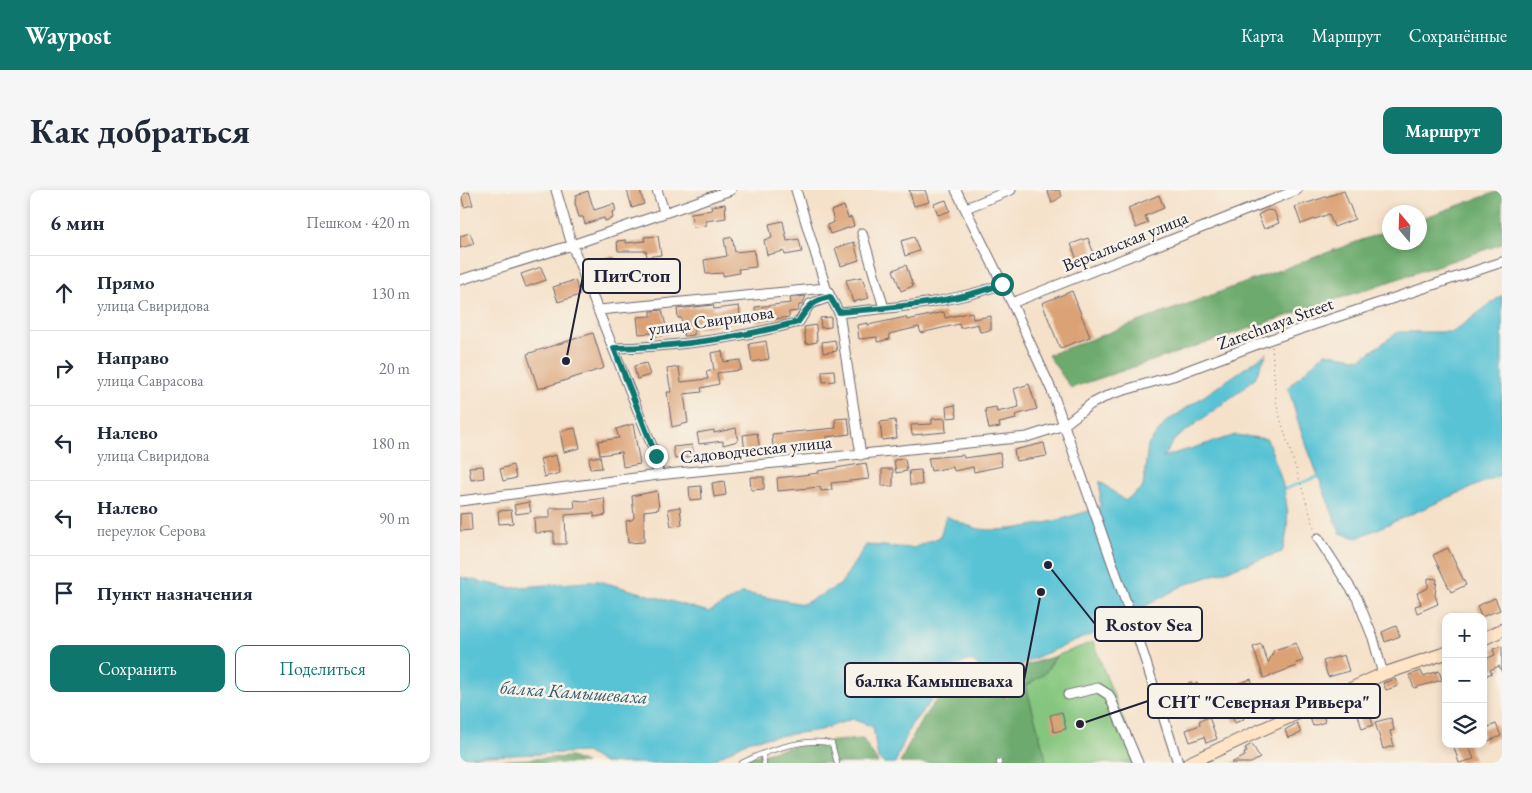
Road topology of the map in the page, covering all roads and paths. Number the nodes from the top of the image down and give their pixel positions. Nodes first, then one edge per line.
1 (556, 190) edge
2 (657, 190) edge
3 (731, 190) edge
4 (796, 190) edge
5 (956, 190) edge
6 (1010, 190) edge
7 (1297, 190) edge
8 (1278, 194) edge
9 (970, 207) junction
10 (664, 212) junction
11 (862, 233) dead end
12 (572, 245) junction
13 (1502, 262) edge
14 (460, 280) edge
15 (1002, 284) junction
16 (826, 288) junction
17 (830, 297) junction
18 (1016, 301) junction
19 (884, 308) junction
20 (599, 310) junction
21 (839, 312) junction
22 (1271, 339) junction
23 (614, 348) junction
24 (1064, 425) junction
25 (1027, 437) joint
26 (861, 455) junction
27 (658, 475) junction
28 (460, 500) edge
29 (1318, 538) joint
30 (1502, 630) edge
31 (1487, 637) edge
32 (1442, 654) edge
33 (1384, 674) junction
34 (1068, 695) dead end
35 (763, 755) junction
36 (742, 763) edge
37 (764, 763) edge
38 (837, 763) edge
39 (1138, 763) edge
40 (1178, 763) edge
41 (1189, 763) edge

1 - 12 street
2 - 10 street
3 - 10 street
4 - 16 street
5 - 9 street
6 - 9 street
7 - 8 street, Версальская улица
8 - 18 street, Версальская улица
9 - 15 street
10 - 12 street
11 - 19 street
12 - 14 street
12 - 20 street
13 - 22 street, Zarechnaya Street
15 - 18 street
15 - 19 street
16 - 17 street
16 - 20 street
17 - 21 street
17 - 23 street, улица Свиридова
18 - 24 street
19 - 21 street
20 - 23 street
21 - 26 street
22 - 24 street, Zarechnaya Street
22 - 29 path
23 - 27 street
24 - 25 street, Zarechnaya Street
24 - 40 street
25 - 26 street, Садоводческая улица
26 - 27 street, Садоводческая улица
27 - 28 street, Садоводческая улица
29 - 33 street
30 - 31 street
32 - 33 street
33 - 41 street
34 - 39 street
35 - 36 lane
35 - 37 lane
35 - 38 lane

